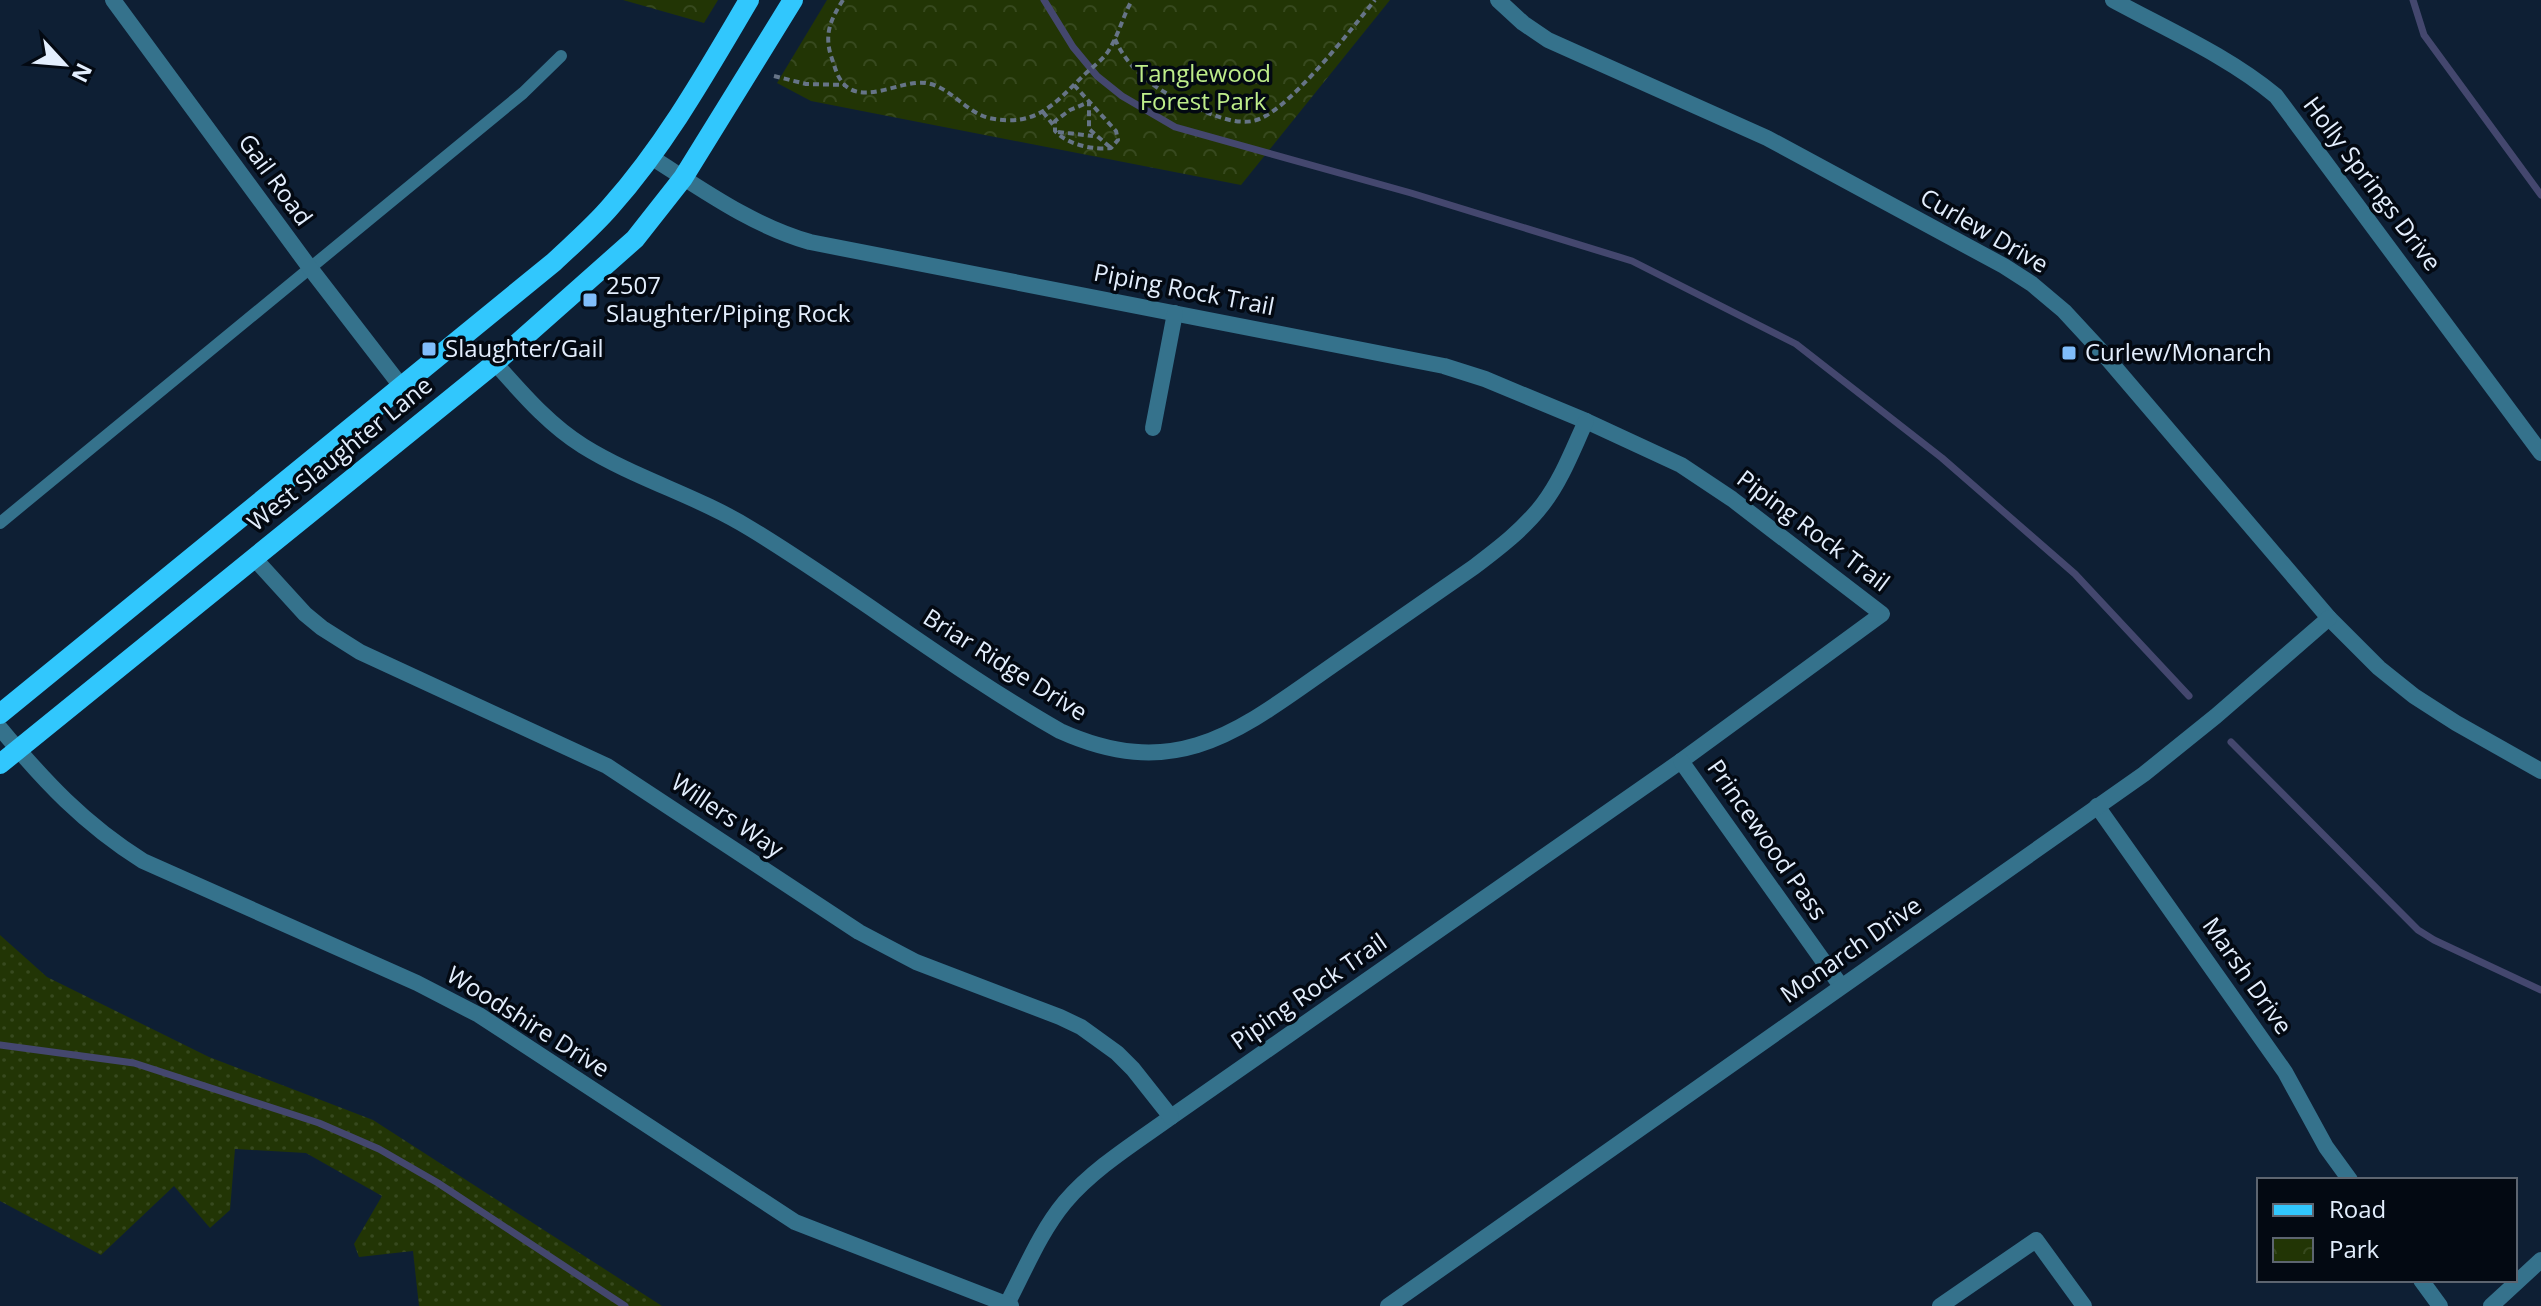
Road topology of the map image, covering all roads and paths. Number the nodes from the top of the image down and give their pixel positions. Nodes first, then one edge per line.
1 (113, 0) edge
2 (749, 0) edge
3 (793, 0) edge
4 (843, 0) edge
5 (1132, 0) edge
6 (1375, 0) edge
7 (1498, 0) edge
8 (2113, 0) edge
9 (1115, 37) junction
10 (561, 56) dead end
11 (774, 76) dead end
12 (845, 85) junction
13 (1074, 85) junction
14 (1089, 102) junction
15 (1043, 112) junction
16 (1054, 128) junction
17 (1095, 136) junction
18 (1111, 148) junction
19 (651, 157) junction
20 (683, 178) junction
21 (310, 268) junction
22 (1175, 313) junction
23 (495, 363) junction
24 (401, 386) junction
25 (1586, 421) junction
26 (1153, 428) dead end
27 (2541, 453) edge
28 (0, 523) edge
29 (253, 557) junction
30 (2329, 618) junction
31 (0, 714) edge
32 (0, 728) edge
33 (19, 750) junction
34 (1681, 761) junction
35 (0, 764) edge
36 (2539, 764) edge
37 (2097, 806) junction
38 (1841, 986) junction
39 (1171, 1117) junction
40 (2349, 1178) edge
41 (2541, 1260) edge
42 (2422, 1282) edge
43 (1009, 1305) edge
44 (1388, 1306) edge
45 (1940, 1306) edge
46 (2084, 1306) edge
47 (2440, 1306) edge
48 (2491, 1306) edge

1 - 21 street, Gail Road
2 - 19 main road, West Slaughter Lane
3 - 20 main road, West Slaughter Lane
4 - 12 path
5 - 9 path
6 - 9 path
7 - 30 street, Curlew Drive
8 - 27 street, Holly Springs Drive
9 - 13 path
10 - 21 lane
11 - 12 path
12 - 15 path
13 - 14 path
13 - 15 path
14 - 16 path
14 - 17 path
14 - 18 path
15 - 16 path
16 - 17 path
16 - 18 path
17 - 18 path
19 - 20 street, Piping Rock Trail
19 - 24 main road, West Slaughter Lane
20 - 22 street, Piping Rock Trail
20 - 23 main road, West Slaughter Lane
21 - 24 street, Gail Road
21 - 28 lane
22 - 25 street, Piping Rock Trail
22 - 26 street
23 - 25 street, Briar Ridge Drive
23 - 29 main road, West Slaughter Lane
24 - 31 main road, West Slaughter Lane
25 - 34 street, Piping Rock Trail
29 - 33 main road, West Slaughter Lane
29 - 39 street, Willers Way
30 - 36 street, Curlew Drive
30 - 37 street, Monarch Drive
32 - 33 street, Woodshire Drive
33 - 35 main road, West Slaughter Lane
33 - 43 street, Woodshire Drive
34 - 38 street, Princewood Pass
34 - 39 street, Piping Rock Trail
37 - 38 street, Monarch Drive
37 - 40 street, Marsh Drive
38 - 44 street, Monarch Drive
39 - 43 street, Piping Rock Trail
41 - 48 street
42 - 47 street
45 - 46 street

